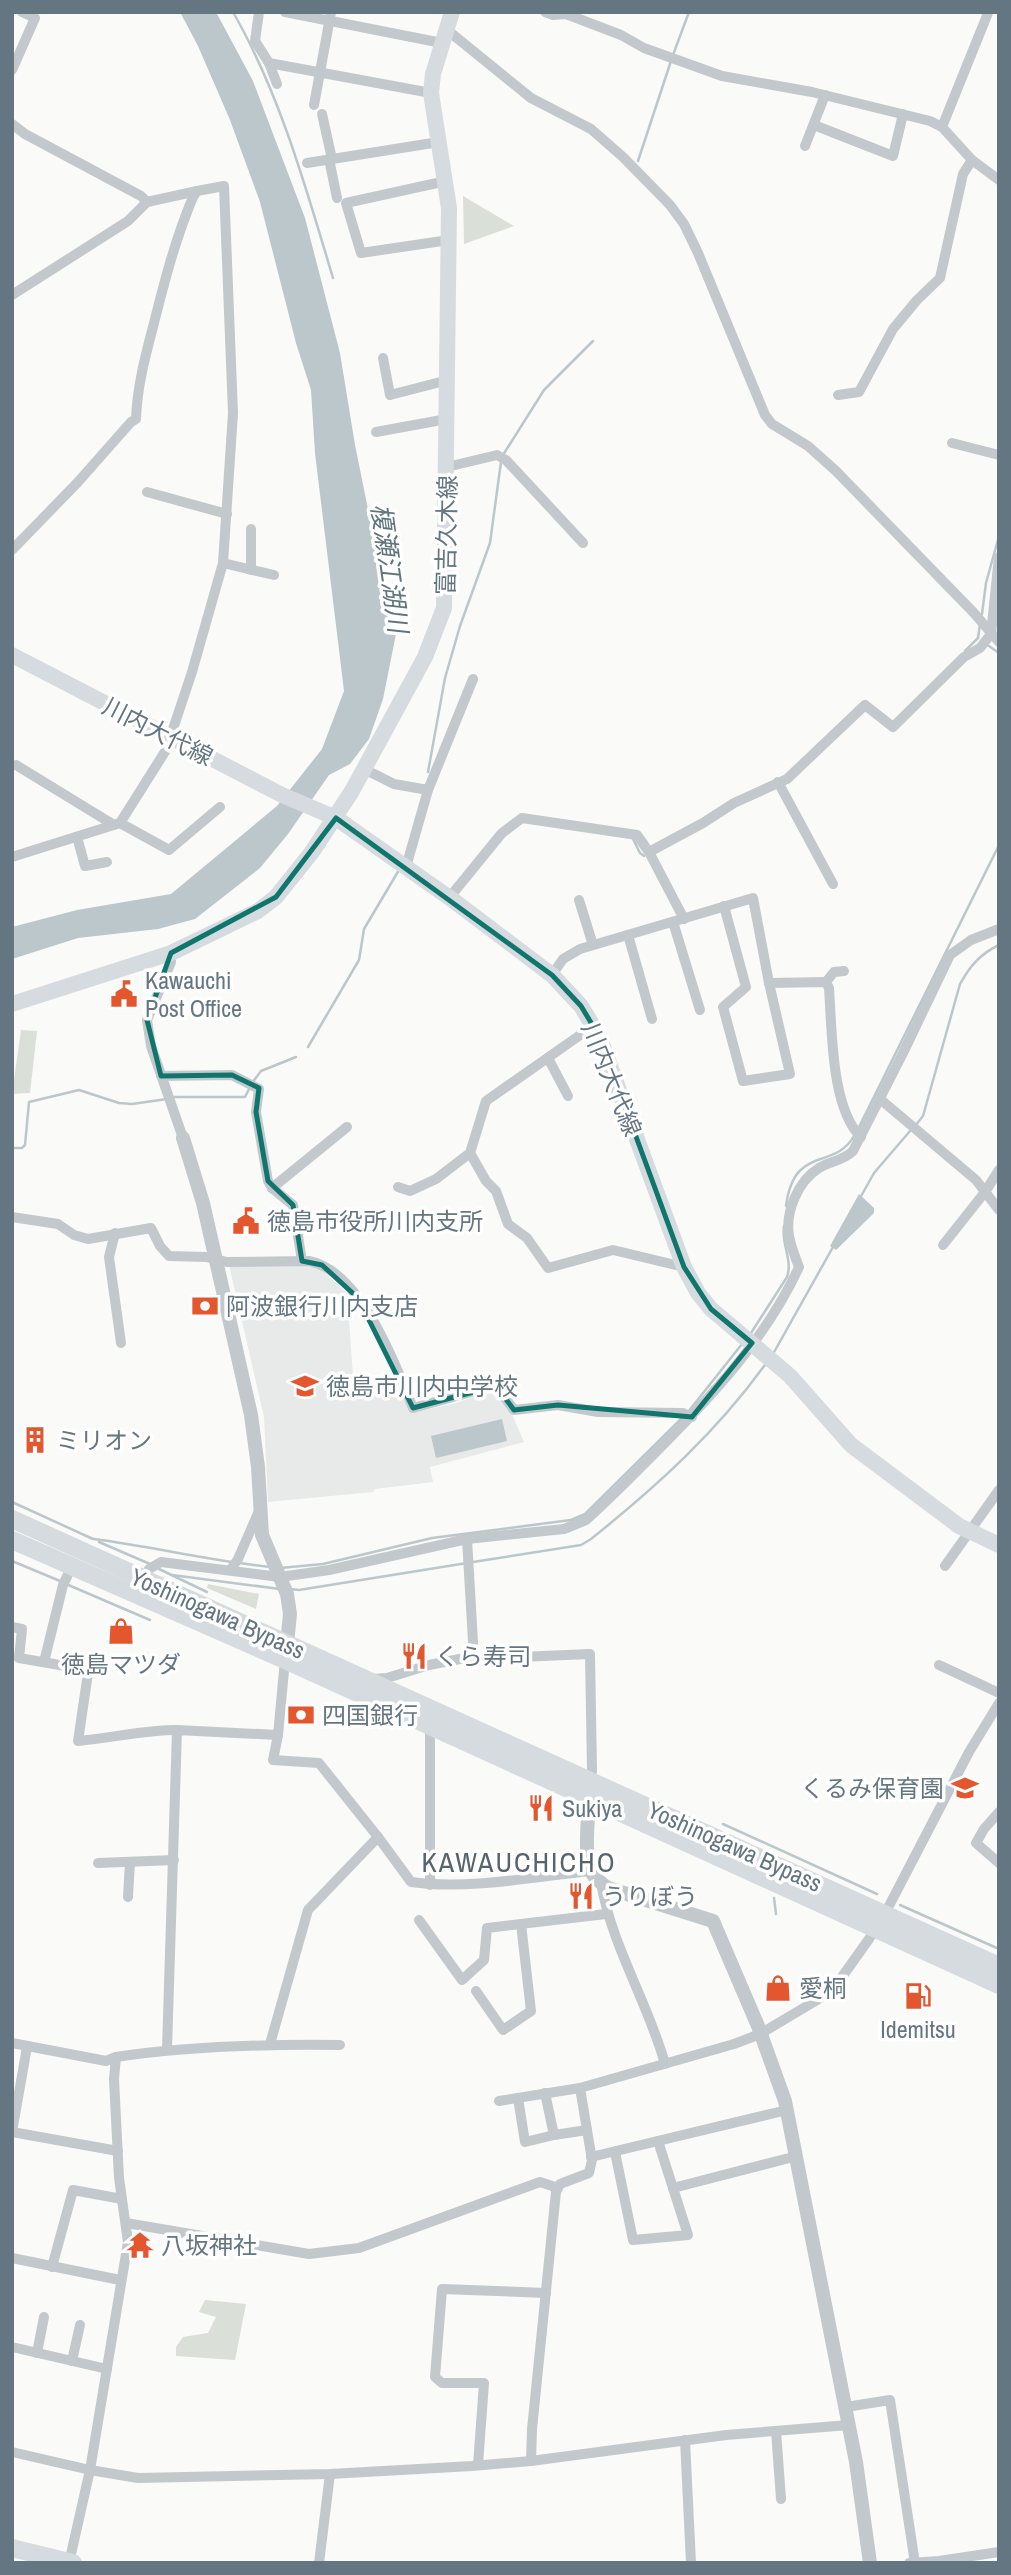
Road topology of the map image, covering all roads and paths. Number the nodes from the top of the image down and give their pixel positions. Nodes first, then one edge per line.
1 (22, 12) edge
2 (259, 12) edge
3 (285, 12) edge
4 (452, 12) edge
5 (545, 12) edge
6 (566, 13) edge
7 (987, 13) edge
8 (330, 16) edge
9 (444, 36) junction
10 (269, 64) junction
11 (13, 68) edge
12 (320, 71) junction
13 (276, 83) dead end
14 (431, 93) junction
15 (825, 95) junction
16 (314, 105) dead end
17 (322, 114) dead end
18 (903, 114) junction
19 (12, 124) edge
20 (814, 125) junction
21 (942, 127) junction
22 (439, 142) junction
23 (806, 146) dead end
24 (330, 159) junction
25 (972, 160) junction
26 (307, 163) dead end
27 (999, 180) edge
28 (446, 181) junction
29 (197, 191) junction
30 (337, 198) dead end
31 (147, 202) junction
32 (449, 240) junction
33 (12, 295) edge
34 (383, 358) dead end
35 (448, 380) junction
36 (838, 395) dead end
37 (447, 419) junction
38 (376, 432) dead end
39 (951, 443) dead end
40 (999, 455) edge
41 (447, 467) junction
42 (147, 492) dead end
43 (227, 514) junction
44 (251, 529) dead end
45 (583, 543) dead end
46 (12, 550) edge
47 (999, 557) edge
48 (223, 563) junction
49 (251, 569) junction
50 (274, 575) dead end
51 (987, 634) edge
52 (12, 655) edge
53 (473, 679) dead end
54 (172, 739) junction
55 (16, 765) dead end
56 (364, 769) junction
57 (778, 782) junction
58 (428, 790) junction
59 (220, 807) dead end
60 (335, 818) junction
61 (117, 824) junction
62 (77, 837) junction
63 (649, 852) junction
64 (12, 857) edge
65 (107, 862) dead end
66 (405, 867) junction
67 (833, 884) dead end
68 (449, 898) junction
69 (579, 900) dead end
70 (724, 906) junction
71 (679, 920) junction
72 (999, 929) edge
73 (628, 935) junction
74 (593, 945) junction
75 (171, 953) junction
76 (844, 971) dead end
77 (552, 975) junction
78 (768, 981) junction
79 (827, 982) junction
80 (746, 987) junction
81 (12, 1004) edge
82 (700, 1010) dead end
83 (652, 1019) dead end
84 (593, 1026) junction
85 (548, 1058) junction
86 (161, 1076) junction
87 (568, 1096) dead end
88 (880, 1099) junction
89 (347, 1127) dead end
90 (857, 1133) junction
91 (183, 1138) joint
92 (470, 1153) junction
93 (999, 1170) edge
94 (398, 1187) dead end
95 (272, 1188) junction
96 (985, 1192) junction
97 (999, 1210) edge
98 (12, 1217) edge
99 (116, 1233) junction
100 (943, 1245) dead end
101 (216, 1259) junction
102 (302, 1261) junction
103 (684, 1266) junction
104 (748, 1340) junction
105 (121, 1343) dead end
106 (688, 1415) junction
107 (999, 1490) edge
108 (260, 1508) junction
109 (12, 1519) edge
110 (970, 1531) junction
111 (467, 1539) junction
112 (12, 1540) edge
113 (999, 1545) edge
114 (234, 1564) junction
115 (946, 1566) dead end
116 (150, 1570) junction
117 (67, 1577) junction
118 (280, 1578) junction
119 (12, 1627) edge
120 (287, 1652) junction
121 (474, 1659) junction
122 (44, 1662) junction
123 (939, 1665) dead end
124 (369, 1680) junction
125 (999, 1693) edge
126 (999, 1703) edge
127 (430, 1728) junction
128 (177, 1730) junction
129 (278, 1735) junction
130 (590, 1781) junction
131 (591, 1800) junction
132 (999, 1812) edge
133 (378, 1837) junction
134 (174, 1860) junction
135 (130, 1862) junction
136 (99, 1863) dead end
137 (999, 1863) edge
138 (590, 1871) junction
139 (601, 1883) junction
140 (430, 1885) junction
141 (128, 1897) dead end
142 (606, 1914) junction
143 (419, 1920) dead end
144 (879, 1922) junction
145 (521, 1924) junction
146 (999, 1966) edge
147 (999, 1985) edge
148 (476, 1991) dead end
149 (760, 2034) junction
150 (12, 2043) edge
151 (270, 2045) junction
152 (340, 2045) dead end
153 (27, 2047) junction
154 (167, 2049) junction
155 (116, 2057) junction
156 (665, 2064) junction
157 (580, 2088) junction
158 (545, 2093) junction
159 (518, 2098) junction
160 (499, 2101) dead end
161 (787, 2110) junction
162 (587, 2130) junction
163 (554, 2135) junction
164 (658, 2141) junction
165 (118, 2151) junction
166 (614, 2152) junction
167 (797, 2156) junction
168 (591, 2157) junction
169 (558, 2188) junction
170 (673, 2188) junction
171 (122, 2199) junction
172 (126, 2223) junction
173 (12, 2258) edge
174 (52, 2267) junction
175 (120, 2280) junction
176 (546, 2293) junction
177 (44, 2317) dead end
178 (80, 2325) dead end
179 (12, 2347) edge
180 (37, 2353) junction
181 (72, 2361) junction
182 (107, 2369) junction
183 (846, 2407) junction
184 (849, 2425) junction
185 (776, 2431) junction
186 (685, 2440) junction
187 (12, 2452) edge
188 (531, 2461) junction
189 (478, 2465) junction
190 (90, 2470) junction
191 (330, 2474) junction
192 (781, 2499) dead end
193 (12, 2548) edge
194 (993, 2556) edge
195 (71, 2562) edge
196 (915, 2562) edge
197 (319, 2563) edge
198 (691, 2563) edge
199 (870, 2563) edge
200 (909, 2563) edge

1 - 11 street
2 - 10 street
3 - 8 street
4 - 9 main road, 富吉久木線
5 - 6 street
6 - 15 street
7 - 21 street
8 - 9 street
8 - 12 street
9 - 14 main road, 富吉久木線
9 - 51 street
10 - 12 street
10 - 13 street
12 - 14 street
12 - 16 street
14 - 22 main road, 富吉久木線
15 - 18 street
15 - 20 street
17 - 24 street
18 - 20 street
18 - 21 street
19 - 31 street
20 - 23 street
21 - 25 street
22 - 24 street
22 - 28 main road, 富吉久木線
24 - 26 street
24 - 30 street
25 - 27 street
25 - 36 street
28 - 32 main road, 富吉久木線
28 - 32 street
29 - 31 street
29 - 43 street
29 - 46 street
31 - 33 street
32 - 35 main road, 富吉久木線
34 - 35 street
35 - 37 main road, 富吉久木線
37 - 38 street
37 - 41 main road, 富吉久木線
39 - 40 street
41 - 45 street
41 - 56 main road, 富吉久木線
42 - 43 street
43 - 48 street
44 - 49 street
47 - 51 street
48 - 49 street
48 - 54 street
49 - 50 street
51 - 57 street
52 - 54 main road, 川内大代線
53 - 58 street
54 - 60 main road, 川内大代線
54 - 61 street
55 - 61 street
56 - 58 street
56 - 60 main road, 富吉久木線
57 - 63 street
57 - 67 street
58 - 66 street
59 - 61 street
60 - 66 main road, 川内大代線
60 - 75 main road, 富吉久木線
61 - 62 street
62 - 64 street
62 - 65 street
63 - 68 street
63 - 71 street
66 - 68 main road, 川内大代線
68 - 77 main road, 川内大代線
69 - 74 street
70 - 71 street
70 - 78 street
70 - 80 street
71 - 73 street
71 - 82 street
72 - 88 street
73 - 74 street
73 - 83 street
74 - 77 street
75 - 81 main road, 富吉久木線
75 - 86 street
76 - 79 street
77 - 84 main road, 川内大代線
78 - 79 street
78 - 80 street
78 - 80 street
79 - 90 street
84 - 85 street
84 - 103 main road, 川内大代線
85 - 87 street
85 - 92 street
86 - 91 street
86 - 95 street
88 - 90 street
88 - 96 street
89 - 95 street
90 - 104 street
91 - 101 street
92 - 94 street
92 - 103 street
93 - 96 street
95 - 102 street
96 - 97 street
96 - 100 street
98 - 99 street
99 - 101 street
99 - 105 street
101 - 102 street
101 - 108 street
102 - 106 street
103 - 104 main road, 川内大代線
104 - 106 street
104 - 110 main road, 川内大代線
106 - 111 street
107 - 110 street
108 - 114 street
108 - 118 street
109 - 116 main road, Yoshinogawa Bypass
110 - 113 main road, 川内大代線
110 - 115 street
111 - 118 street
111 - 121 street
112 - 117 main road, Yoshinogawa Bypass
114 - 116 street
114 - 118 street
116 - 120 main road, Yoshinogawa Bypass
117 - 120 main road, Yoshinogawa Bypass
117 - 122 street
118 - 120 street
119 - 122 street
120 - 124 main road, Yoshinogawa Bypass
120 - 127 main road, Yoshinogawa Bypass
120 - 129 street
121 - 124 street
121 - 130 street
122 - 128 street
123 - 125 street
124 - 130 main road, Yoshinogawa Bypass
126 - 144 street
127 - 131 main road, Yoshinogawa Bypass
127 - 140 street
128 - 129 street
128 - 134 street
129 - 133 street
130 - 144 main road, Yoshinogawa Bypass
131 - 138 street
131 - 144 main road, Yoshinogawa Bypass
132 - 137 street
133 - 140 street
133 - 151 street
134 - 135 street
134 - 154 street
135 - 136 street
135 - 141 street
138 - 139 street
138 - 140 street
139 - 142 street
139 - 149 street
142 - 145 street
142 - 156 street
143 - 145 street
144 - 146 main road, Yoshinogawa Bypass
144 - 147 main road, Yoshinogawa Bypass
144 - 149 street
145 - 148 street
149 - 156 street
149 - 161 street
150 - 153 street
151 - 152 street
151 - 154 street
153 - 155 street
153 - 165 street
154 - 155 street
155 - 165 street
156 - 157 street
157 - 158 street
157 - 162 street
158 - 159 street
158 - 163 street
159 - 160 street
159 - 163 street
161 - 164 street
161 - 167 street
162 - 163 street
162 - 168 street
164 - 166 street
164 - 170 street
165 - 171 street
166 - 168 street
166 - 170 street
167 - 170 street
167 - 183 street
168 - 169 street
169 - 172 street
169 - 176 street
171 - 172 street
171 - 174 street
172 - 175 street
173 - 174 street
174 - 175 street
175 - 182 street
176 - 188 street
176 - 189 street
177 - 180 street
178 - 181 street
179 - 180 street
180 - 181 street
181 - 182 street
182 - 190 street
183 - 184 street
183 - 196 street
184 - 185 street
184 - 199 street
185 - 186 street
185 - 192 street
186 - 188 street
186 - 198 street
187 - 190 street
188 - 189 street
189 - 191 street
190 - 191 street
190 - 195 street
191 - 197 street
193 - 195 main road
194 - 196 street
196 - 200 street

